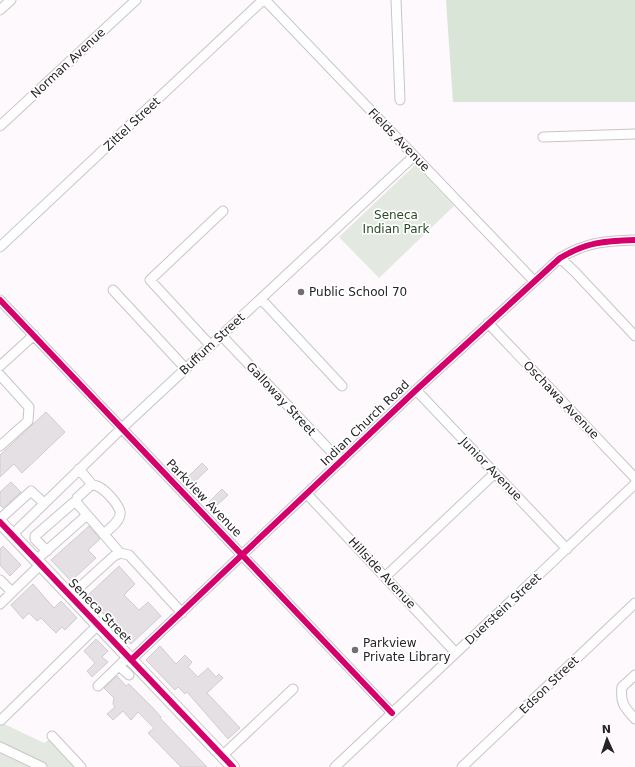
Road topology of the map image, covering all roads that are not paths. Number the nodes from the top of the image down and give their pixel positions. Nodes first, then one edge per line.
1 (11, 0) edge
2 (136, 0) edge
3 (264, 0) edge
4 (396, 0) edge
5 (0, 10) edge
6 (400, 100) dead end
7 (0, 126) edge
8 (635, 134) edge
9 (543, 138) dead end
10 (414, 156) junction
11 (222, 211) dead end
12 (635, 240) edge
13 (0, 247) edge
14 (560, 258) junction
15 (534, 281) junction
16 (113, 290) dead end
17 (261, 299) junction
18 (0, 300) edge
19 (488, 323) junction
20 (34, 335) junction
21 (222, 336) junction
22 (635, 336) edge
23 (211, 346) junction
24 (0, 366) edge
25 (186, 369) junction
26 (0, 375) edge
27 (342, 386) dead end
28 (416, 390) junction
29 (122, 428) junction
30 (0, 446) edge
31 (341, 462) junction
32 (79, 469) junction
33 (495, 474) junction
34 (635, 478) edge
35 (635, 484) edge
36 (91, 485) junction
37 (307, 494) junction
38 (76, 502) junction
39 (44, 504) junction
40 (87, 515) junction
41 (3, 528) edge
42 (104, 534) junction
43 (567, 549) junction
44 (47, 551) junction
45 (120, 553) junction
46 (243, 555) junction
47 (38, 563) junction
48 (385, 577) junction
49 (0, 580) edge
50 (12, 592) junction
51 (70, 596) junction
52 (635, 603) edge
53 (0, 604) edge
54 (182, 612) junction
55 (98, 625) junction
56 (456, 653) junction
57 (130, 658) junction
58 (119, 666) junction
59 (129, 675) dead end
60 (633, 680) edge
61 (98, 686) dead end
62 (293, 689) dead end
63 (392, 713) junction
64 (635, 719) edge
65 (1, 720) edge
66 (52, 736) dead end
67 (0, 747) edge
68 (222, 756) junction
69 (42, 767) edge
70 (82, 767) edge
71 (233, 767) edge
72 (335, 767) edge
73 (462, 767) edge

1 - 5 street
2 - 7 street, Norman Avenue
3 - 10 street, Fields Avenue
3 - 13 street, Zittel Street
4 - 6 street
8 - 9 street
10 - 15 street, Fields Avenue
10 - 17 street, Buffum Street
11 - 23 street
12 - 14 street, Indian Church Road
14 - 15 street, Indian Church Road
14 - 22 street
15 - 19 street, Indian Church Road
16 - 25 street
17 - 21 street, Buffum Street
17 - 27 street
18 - 20 street, Parkview Avenue
19 - 28 street, Indian Church Road
19 - 34 street, Oschawa Avenue
20 - 24 street
20 - 29 street, Parkview Avenue
21 - 23 street, Buffum Street
21 - 31 street, Galloway Street
23 - 25 street, Buffum Street
25 - 29 street, Buffum Street
26 - 30 street
28 - 31 street, Indian Church Road
28 - 33 street, Junior Avenue
29 - 32 street, Buffum Street
29 - 46 street, Parkview Avenue
31 - 37 street, Indian Church Road
32 - 36 street
32 - 39 street, Buffum Street
33 - 43 street, Junior Avenue
33 - 48 street
35 - 43 street, Duerstein Street
36 - 38 street
36 - 42 street
37 - 46 street, Indian Church Road
37 - 48 street, Hillside Avenue
38 - 40 street
38 - 44 street
39 - 41 street, Buffum Street
39 - 41 street
40 - 42 street
40 - 44 street
41 - 47 main road, Seneca Street
42 - 45 street
43 - 56 street, Duerstein Street
44 - 47 street
45 - 51 street
45 - 54 street
46 - 54 street, Indian Church Road
46 - 63 street, Parkview Avenue
47 - 50 street
47 - 51 main road, Seneca Street
48 - 56 street, Hillside Avenue
49 - 50 street
50 - 53 street
51 - 55 main road, Seneca Street
52 - 73 street, Edson Street
54 - 57 street, Indian Church Road
55 - 57 main road, Seneca Street
55 - 65 street
56 - 63 street, Duerstein Street
57 - 58 street, Indian Church Road
57 - 68 main road, Seneca Street
58 - 59 street
58 - 61 street, Indian Church Road
60 - 64 street
62 - 68 street
63 - 72 street, Duerstein Street
66 - 70 street
67 - 69 street
68 - 71 main road, Seneca Street

